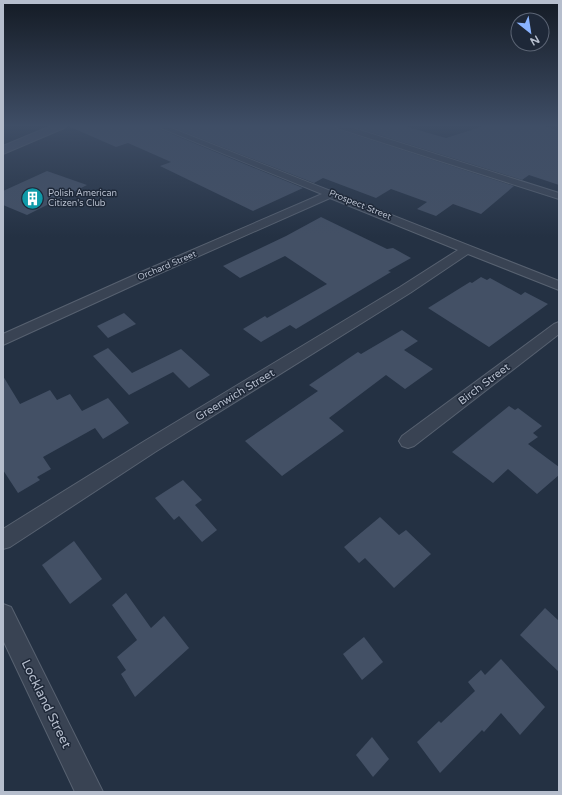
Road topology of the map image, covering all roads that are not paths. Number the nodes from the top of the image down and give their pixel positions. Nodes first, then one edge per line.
1 (254, 163) edge
2 (456, 163) edge
3 (332, 194) junction
4 (559, 196) edge
5 (467, 249) junction
6 (559, 286) edge
7 (559, 327) edge
8 (3, 340) edge
9 (408, 441) dead end
10 (3, 540) edge
11 (3, 616) edge
12 (89, 792) edge

1 - 3 street, Prospect Street
2 - 4 street
3 - 5 street, Prospect Street
3 - 8 street, Orchard Street
5 - 6 street, Prospect Street
5 - 10 street, Greenwich Street
7 - 9 street, Birch Street
11 - 12 street, Lockland Street

